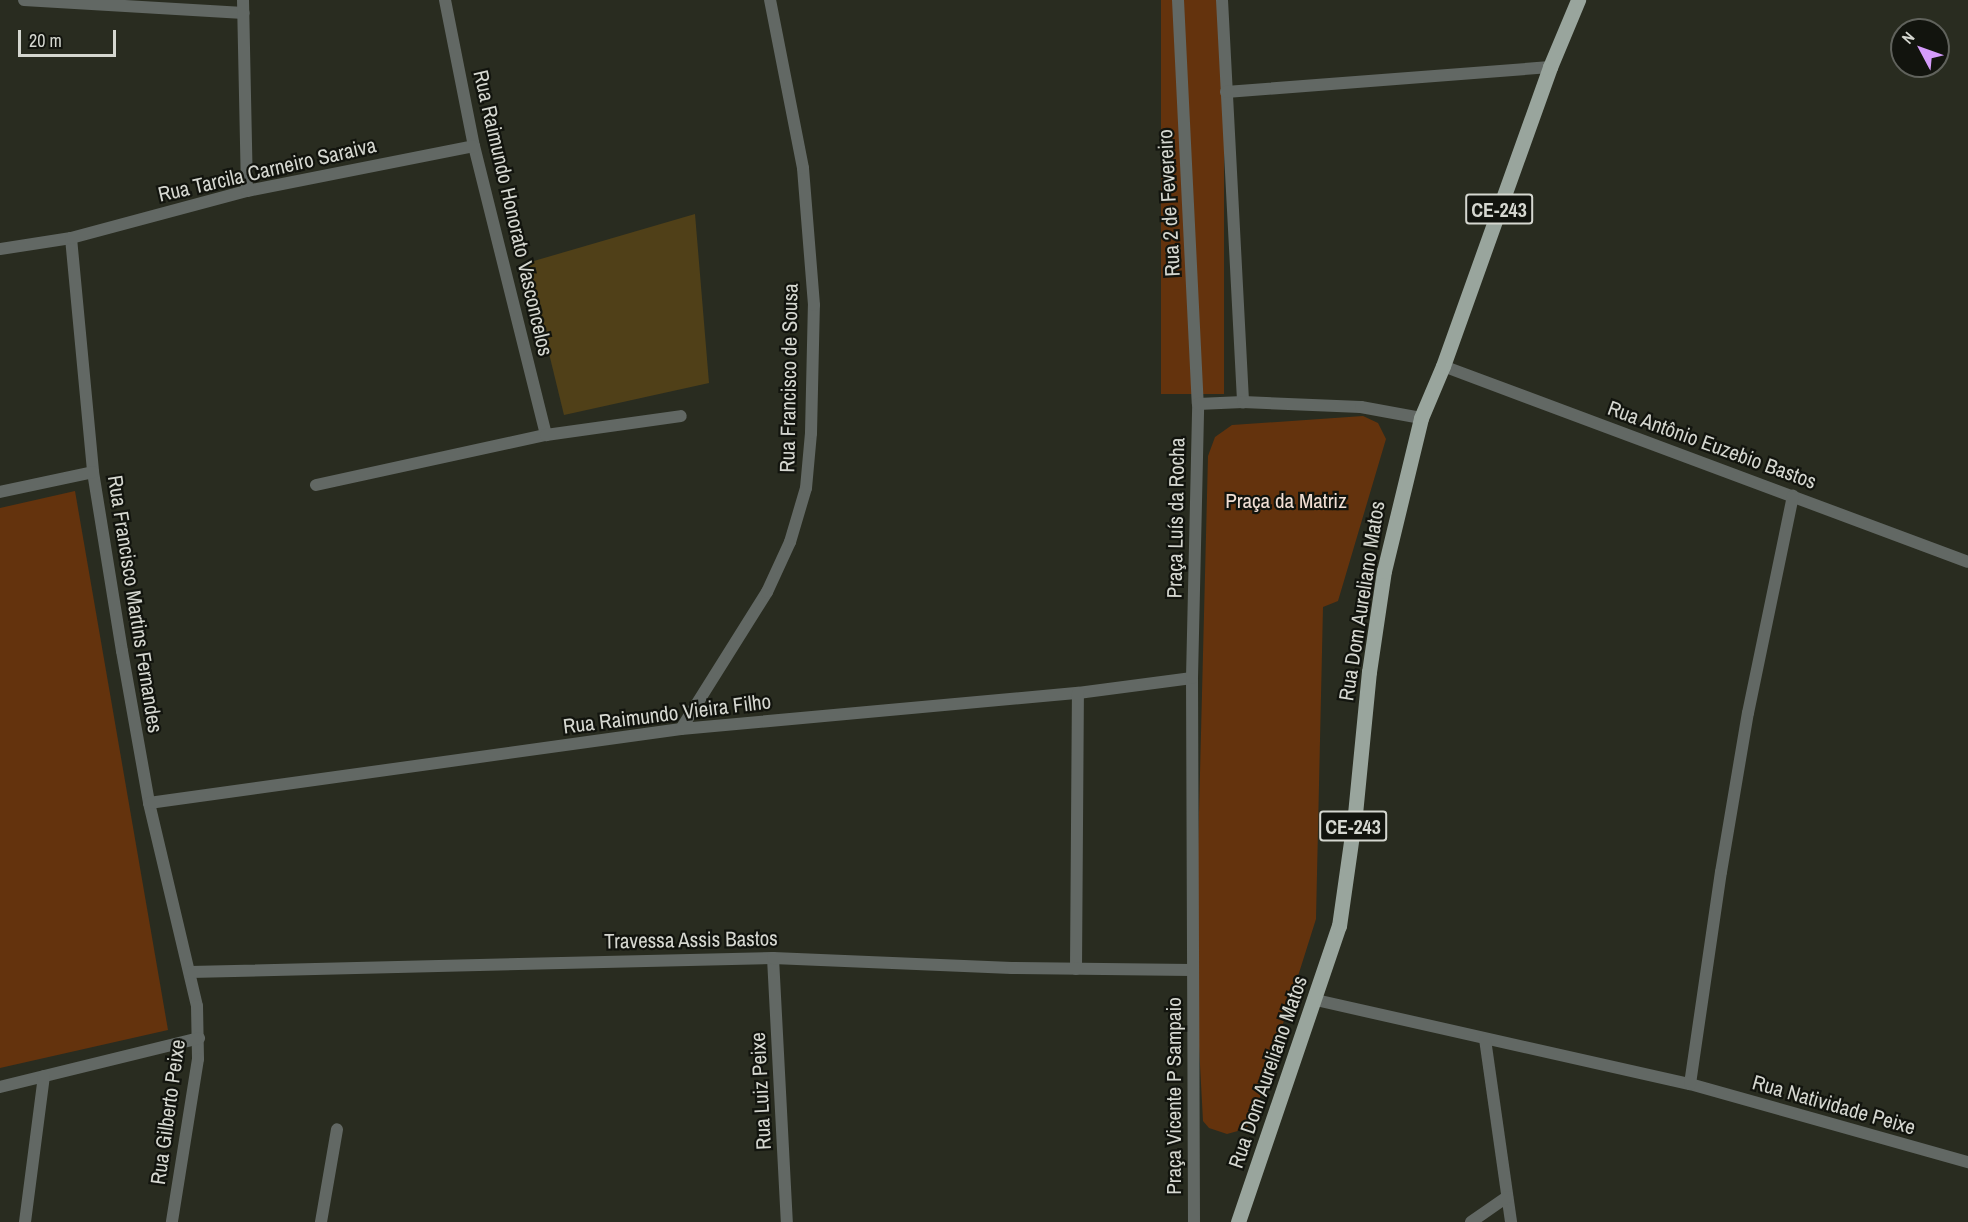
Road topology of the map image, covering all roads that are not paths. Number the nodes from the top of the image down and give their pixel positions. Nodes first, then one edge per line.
1 (24, 0) edge
2 (444, 0) edge
3 (770, 0) edge
4 (1178, 0) edge
5 (1222, 0) edge
6 (1578, 0) edge
7 (243, 6) edge
8 (1550, 67) junction
9 (1226, 92) junction
10 (474, 146) junction
11 (247, 191) junction
12 (71, 238) junction
13 (0, 249) edge
14 (1443, 366) junction
15 (1243, 402) junction
16 (1198, 404) junction
17 (681, 416) dead end
18 (1421, 418) junction
19 (546, 435) junction
20 (93, 472) junction
21 (316, 484) dead end
22 (0, 492) edge
23 (1793, 496) junction
24 (1968, 562) edge
25 (1192, 678) junction
26 (1078, 693) junction
27 (681, 729) junction
28 (149, 802) junction
29 (773, 958) junction
30 (1076, 969) junction
31 (1192, 970) junction
32 (190, 972) junction
33 (1316, 1000) junction
34 (199, 1038) junction
35 (1485, 1039) junction
36 (44, 1076) junction
37 (1690, 1084) junction
38 (0, 1087) edge
39 (337, 1130) dead end
40 (1968, 1162) edge
41 (1507, 1197) junction
42 (25, 1222) edge
43 (172, 1222) edge
44 (321, 1222) edge
45 (787, 1222) edge
46 (1194, 1222) edge
47 (1238, 1222) edge
48 (1471, 1222) edge
49 (1511, 1222) edge

1 - 7 street
2 - 10 street, Rua Raimundo Honorato Vasconcelos
3 - 27 street, Rua Francisco de Sousa
4 - 16 street, Rua 2 de Fevereiro
5 - 9 street
6 - 8 main road, Rua Dom Aureliano Matos / CE-243
7 - 11 street
8 - 9 street
8 - 14 main road, Rua Dom Aureliano Matos / CE-243
9 - 15 street
10 - 11 street, Rua Tarcila Carneiro Saraiva
10 - 19 street, Rua Raimundo Honorato Vasconcelos
11 - 12 street, Rua Tarcila Carneiro Saraiva
12 - 13 street, Rua Tarcila Carneiro Saraiva
12 - 20 street, Rua Francisco Martins Fernandes
14 - 18 main road, Rua Dom Aureliano Matos / CE-243
14 - 23 street, Rua Antônio Euzebio Bastos
15 - 16 street
15 - 18 street
16 - 25 street, Praça Luís da Rocha
17 - 19 street
18 - 33 main road, Rua Dom Aureliano Matos / CE-243
19 - 21 street
20 - 22 street
20 - 28 street, Rua Francisco Martins Fernandes
23 - 24 street, Rua Antônio Euzebio Bastos
23 - 37 street
25 - 26 street, Rua Raimundo Vieira Filho
25 - 31 street, Praça Luís da Rocha
26 - 27 street, Rua Raimundo Vieira Filho
26 - 30 street
27 - 28 street, Rua Raimundo Vieira Filho
28 - 32 street, Rua Francisco Martins Fernandes
29 - 30 street, Travessa Assis Bastos
29 - 32 street, Travessa Assis Bastos
29 - 45 street, Rua Luiz Peixe
30 - 31 street, Travessa Assis Bastos
31 - 46 street, Praça Vicente P Sampaio
32 - 34 street, Rua Gilberto Peixe
33 - 35 street, Rua Natividade Peixe
33 - 47 main road, Rua Dom Aureliano Matos / CE-243
34 - 36 street
34 - 43 street, Rua Gilberto Peixe
35 - 37 street, Rua Natividade Peixe
35 - 41 street
36 - 38 street
36 - 42 street
37 - 40 street, Rua Natividade Peixe
39 - 44 street
41 - 48 street
41 - 49 street

